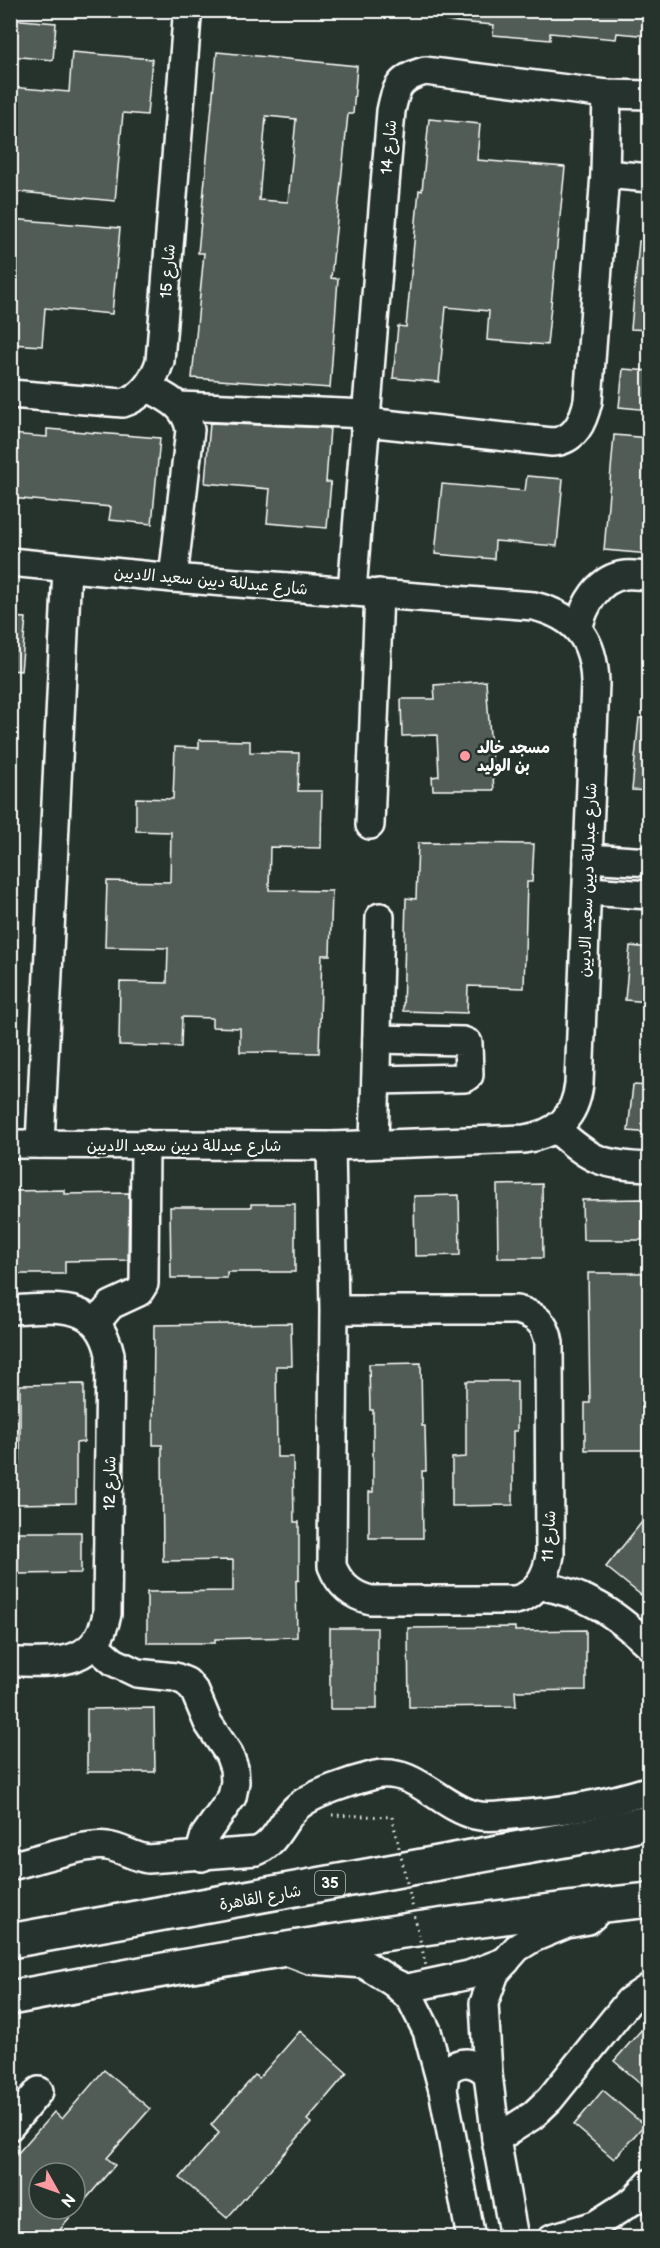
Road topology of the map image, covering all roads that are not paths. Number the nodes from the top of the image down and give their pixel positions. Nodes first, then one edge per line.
1 (185, 10) edge
2 (607, 94) junction
3 (650, 95) edge
4 (605, 174) junction
5 (650, 178) edge
6 (147, 387) junction
7 (10, 394) edge
8 (178, 406) junction
9 (367, 418) junction
10 (10, 562) edge
11 (67, 568) junction
12 (650, 576) edge
13 (172, 578) junction
14 (352, 591) junction
15 (380, 593) junction
16 (578, 629) junction
17 (370, 825) dead end
18 (588, 858) junction
19 (650, 862) edge
20 (587, 891) junction
21 (650, 895) edge
22 (380, 917) dead end
23 (377, 1039) junction
24 (376, 1080) junction
25 (556, 1129) junction
26 (10, 1144) edge
27 (40, 1144) junction
28 (145, 1144) junction
29 (374, 1144) junction
30 (331, 1146) junction
31 (650, 1167) edge
32 (10, 1310) edge
33 (334, 1310) junction
34 (96, 1323) junction
35 (538, 1585) junction
36 (94, 1645) junction
37 (650, 1646) edge
38 (10, 1662) edge
39 (650, 1790) edge
40 (650, 1822) edge
41 (202, 1857) junction
42 (10, 1866) edge
43 (650, 1900) edge
44 (605, 1904) junction
45 (10, 1941) edge
46 (282, 1949) junction
47 (506, 1961) junction
48 (394, 1983) junction
49 (650, 1987) edge
50 (10, 1998) edge
51 (488, 2074) junction
52 (444, 2090) junction
53 (39, 2091) dead end
54 (10, 2126) edge
55 (496, 2139) junction
56 (650, 2183) edge
57 (471, 2238) edge
58 (514, 2238) edge
59 (552, 2238) edge

1 - 6 street, شارع 15
2 - 3 street, شارع 14
2 - 4 street
2 - 9 street, شارع 14
4 - 5 street
4 - 9 street
6 - 7 street
6 - 8 street
8 - 9 street
8 - 13 street
9 - 14 street, شارع 14
10 - 11 street, شارع عبدللة ديين سعيد الاديين
11 - 13 street, شارع عبدللة ديين سعيد الاديين
11 - 27 street
12 - 16 street
13 - 14 street, شارع عبدللة ديين سعيد الاديين
14 - 15 street, شارع عبدللة ديين سعيد الاديين
15 - 16 street, شارع عبدللة ديين سعيد الاديين
15 - 17 street
16 - 18 street, شارع عبدللة ديين سعيد الاديين
18 - 19 street
18 - 20 street, شارع عبدللة ديين سعيد الاديين
20 - 21 street
20 - 25 street, شارع عبدللة ديين سعيد الاديين
22 - 23 street
23 - 24 street
23 - 24 street
24 - 29 street
25 - 29 street, شارع عبدللة ديين سعيد الاديين
25 - 31 street
26 - 27 street, شارع عبدللة ديين سعيد الاديين
27 - 28 street, شارع عبدللة ديين سعيد الاديين
28 - 30 street, شارع عبدللة ديين سعيد الاديين
28 - 34 street
29 - 30 street, شارع عبدللة ديين سعيد الاديين
30 - 33 street, شارع 11
32 - 34 street
33 - 35 street, شارع 11
33 - 35 street, شارع 11
34 - 36 street, شارع 12
35 - 37 street
36 - 38 street
36 - 41 street
39 - 41 street
40 - 45 main road, شارع القاهرة / 35
41 - 42 street
43 - 44 main road
44 - 46 main road
44 - 47 street
46 - 48 street
46 - 50 main road
47 - 48 street
47 - 51 street
48 - 52 street
49 - 55 street
51 - 52 street
51 - 55 street
52 - 57 street
53 - 54 street
55 - 58 street
56 - 59 street

